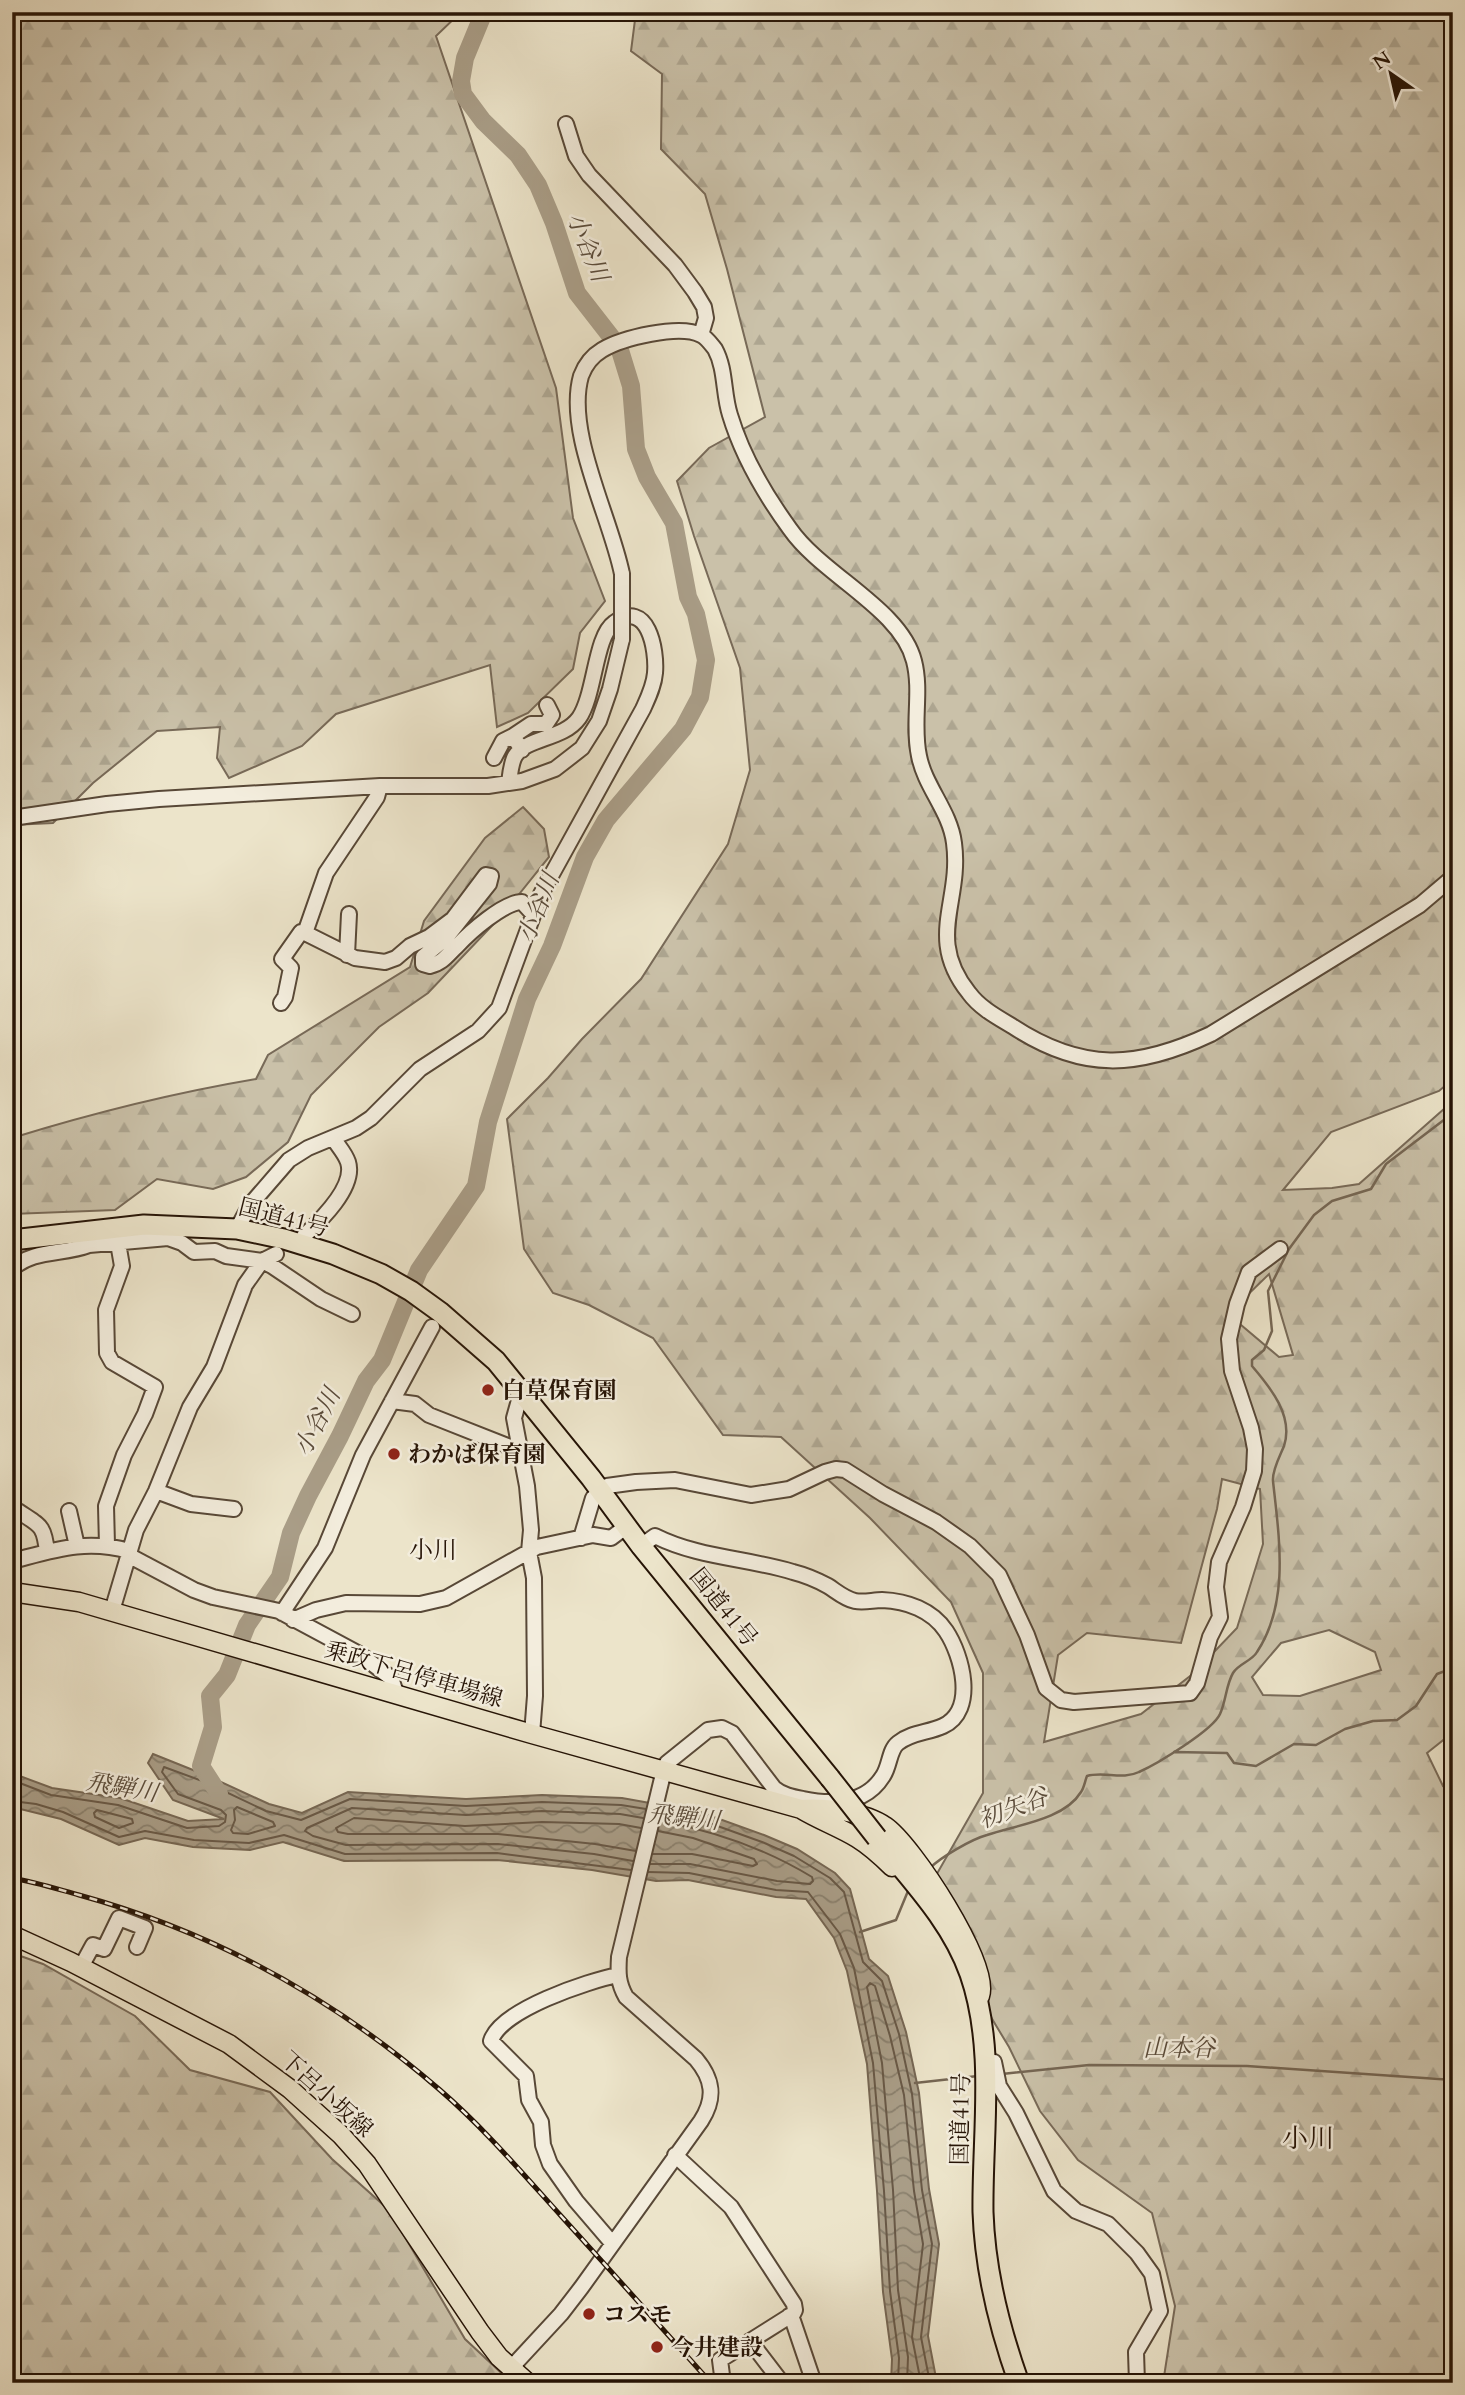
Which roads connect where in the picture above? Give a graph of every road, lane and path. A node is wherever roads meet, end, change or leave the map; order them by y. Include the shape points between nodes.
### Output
1 (566, 124) dead end
2 (701, 335) junction
3 (547, 705) dead end
4 (513, 736) junction
5 (522, 750) junction
6 (494, 758) dead end
7 (509, 783) junction
8 (380, 786) junction
9 (12, 818) edge
10 (1453, 877) edge
11 (349, 914) dead end
12 (533, 914) junction
13 (305, 933) junction
14 (347, 955) junction
15 (281, 1003) dead end
16 (333, 1138) junction
17 (228, 1228) junction
18 (304, 1236) dead end
19 (12, 1240) edge
20 (118, 1242) junction
21 (1280, 1249) dead end
22 (215, 1251) junction
23 (276, 1254) dead end
24 (262, 1261) junction
25 (12, 1269) edge
26 (352, 1314) dead end
27 (432, 1327) dead end
28 (524, 1395) junction
29 (392, 1401) junction
30 (520, 1451) junction
31 (607, 1486) dead end
32 (156, 1491) junction
33 (593, 1498) dead end
34 (234, 1509) dead end
35 (69, 1511) dead end
36 (14, 1516) edge
37 (627, 1526) junction
38 (581, 1538) junction
39 (107, 1545) junction
40 (77, 1546) junction
41 (641, 1546) junction
42 (47, 1552) junction
43 (529, 1552) junction
44 (129, 1553) junction
45 (12, 1561) edge
46 (12, 1592) edge
47 (112, 1611) junction
48 (285, 1615) junction
49 (396, 1693) junction
50 (532, 1734) junction
51 (662, 1778) junction
52 (801, 1809) junction
53 (914, 1884) junction
54 (12, 1935) edge
55 (137, 1947) dead end
56 (81, 1967) junction
57 (618, 1975) junction
58 (979, 2001) junction
59 (985, 2062) junction
60 (675, 2155) junction
61 (612, 2243) junction
62 (789, 2316) junction
63 (750, 2341) junction
64 (511, 2368) junction
65 (528, 2383) edge
66 (723, 2383) edge
67 (782, 2383) edge
68 (814, 2383) edge
69 (1019, 2383) edge
70 (1136, 2383) edge

1 - 2 street via 576,156 589,175 676,265 695,292 706,317
2 - 7 street, bridge via 683,330 621,341 604,349 582,374 578,401 588,461 621,574 622,639 599,721 582,748 555,769
2 - 10 street via 721,364 730,415 740,439 791,531 833,574 891,620 910,647 917,679 919,758 947,816 955,848 947,947 960,981 984,1008 1028,1037 1083,1058 1119,1061 1164,1054 1211,1034 1397,920
3 - 4 street via 552,715 546,724 525,726
4 - 5 street
4 - 6 street via 503,741
5 - 7 street via 515,757
5 - 12 street via 556,736 578,720 587,705 606,632 614,622 639,618 646,625 654,655 651,690
7 - 8 street
8 - 9 street via 115,803
8 - 13 street via 326,873
11 - 14 street
12 - 14 street via 522,902 507,905 445,959 435,965 423,964 423,957 446,938 489,884 492,878 486,875 453,919 396,958 376,961
12 - 16 street via 499,1008 488,1021 420,1069 371,1118
13 - 14 street
13 - 15 street via 300,932 282,959 291,968
16 - 17 street via 289,1160
16 - 18 street via 347,1159 346,1180 324,1217
17 - 19 highway, 国道41号 via 144,1225
17 - 22 street via 213,1241
17 - 28 highway, 国道41号 via 321,1250 381,1274 411,1291 464,1333 496,1361
20 - 22 street via 168,1238 194,1252
20 - 25 street via 32,1256
20 - 39 street via 122,1266 106,1310 107,1353 112,1362 155,1387 106,1506
21 - 31 street via 1249,1272 1229,1339 1232,1371 1255,1449 1254,1471 1219,1562 1220,1617 1190,1693 1061,1700 1046,1688 999,1575 959,1538 845,1470 825,1472 789,1489 751,1495 676,1480
22 - 24 street
23 - 24 street
24 - 26 street
24 - 32 street via 245,1285 214,1367 190,1407
27 - 29 street
28 - 30 street via 514,1418
28 - 37 highway, 国道41号
29 - 30 street via 415,1404 429,1415
29 - 48 street via 363,1455 325,1548
30 - 43 street via 531,1520
32 - 34 street via 191,1504
32 - 44 street
33 - 38 street
35 - 40 street
36 - 42 street via 42,1527
37 - 38 street via 611,1538
37 - 41 highway, 国道41号
38 - 43 street
39 - 40 street
39 - 44 street
40 - 42 street
41 - 51 street via 655,1536 712,1556 791,1571 856,1601 883,1600 920,1608 947,1632 964,1680 953,1718 896,1744 884,1775 853,1800 831,1804 781,1794 732,1733 722,1728 708,1730 672,1757
41 - 53 highway, 国道41号, bridge
42 - 45 street
43 - 48 street via 446,1598 420,1604 346,1603
43 - 50 street via 536,1642
44 - 47 street
44 - 48 street via 194,1590
46 - 47 main road, 乗政下呂停車場線
47 - 49 main road, 乗政下呂停車場線
48 - 49 street via 369,1661 391,1678
49 - 50 main road, 乗政下呂停車場線
50 - 51 main road, 乗政下呂停車場線
51 - 52 main road, 乗政下呂停車場線
51 - 57 street
52 - 53 main road via 874,1849
52 - 58 main road via 870,1818 901,1840 970,1948 983,1989
53 - 58 highway, 国道41号 via 956,1941
54 - 56 main road, 下呂小坂線
55 - 56 street via 145,1928 120,1918 104,1949 93,1945
56 - 64 main road, 下呂小坂線 via 229,2044 290,2089 341,2135 375,2175 480,2332
57 - 60 street via 625,1997 696,2059 711,2082 708,2111
57 - 61 street via 522,2010 491,2040 526,2076 551,2164
58 - 59 highway, 国道41号
59 - 69 highway, 国道41号 via 983,2213 988,2273
59 - 70 street via 994,2062 999,2086 1054,2191 1076,2211 1108,2224 1152,2274 1160,2311 1136,2352
60 - 61 street
60 - 62 street via 731,2207 794,2304
61 - 64 street via 561,2314
62 - 63 street
62 - 68 street
63 - 66 street via 720,2360
63 - 67 street
64 - 65 main road, 下呂小坂線

